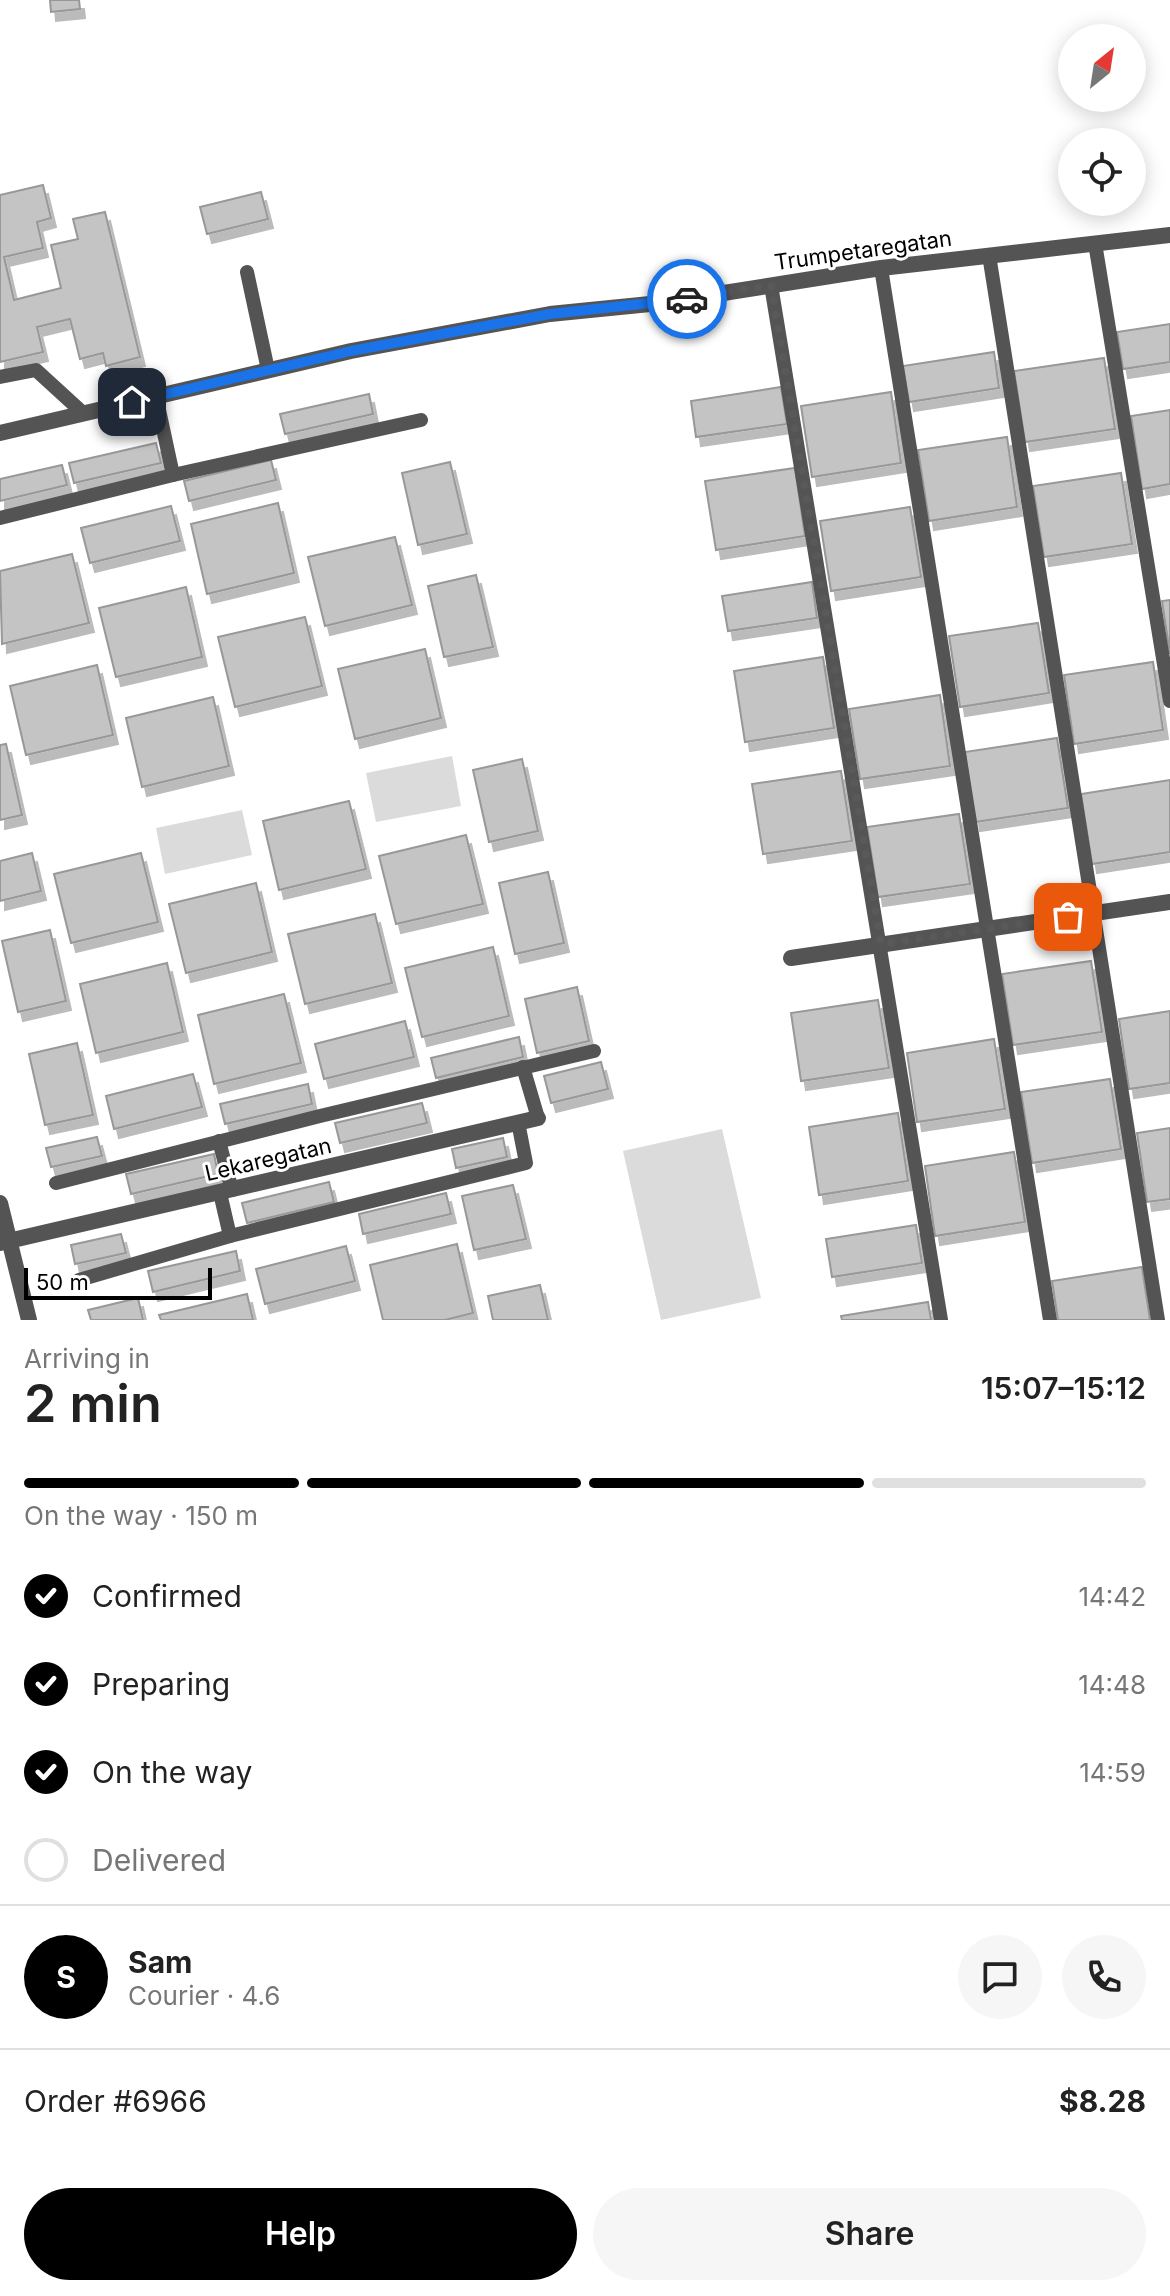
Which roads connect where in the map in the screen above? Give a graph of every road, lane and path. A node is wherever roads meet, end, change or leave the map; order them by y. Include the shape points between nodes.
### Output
1 (1170, 235) edge
2 (1095, 243) junction
3 (989, 255) junction
4 (881, 268) junction
5 (247, 272) dead end
6 (771, 285) junction
7 (268, 370) junction
8 (0, 377) edge
9 (156, 396) junction
10 (83, 413) junction
11 (421, 420) dead end
12 (0, 433) edge
13 (173, 475) junction
14 (0, 518) edge
15 (1170, 701) edge
16 (1170, 902) edge
17 (1095, 913) junction
18 (987, 928) junction
19 (881, 944) junction
20 (791, 958) dead end
21 (594, 1051) dead end
22 (523, 1067) junction
23 (538, 1118) joint
24 (518, 1122) junction
25 (219, 1141) junction
26 (56, 1183) dead end
27 (226, 1192) junction
28 (0, 1203) edge
29 (230, 1236) junction
30 (4, 1242) edge
31 (79, 1280) dead end
32 (29, 1320) edge
33 (941, 1320) edge
34 (1050, 1320) edge
35 (1158, 1320) edge

1 - 2 street, Trumpetaregatan
2 - 3 street, Trumpetaregatan
2 - 15 lane
3 - 4 street, Trumpetaregatan
3 - 17 lane
4 - 6 street, Trumpetaregatan
4 - 18 lane
5 - 7 lane
6 - 7 street, Trumpetaregatan via 550,314
6 - 19 lane
7 - 9 street, Trumpetaregatan
8 - 10 lane via 36,370
9 - 10 street, Trumpetaregatan
9 - 13 lane
10 - 12 street, Trumpetaregatan
11 - 13 lane
13 - 14 lane
16 - 17 street
17 - 18 street
17 - 35 lane
18 - 19 street
18 - 34 lane
19 - 20 street
19 - 33 lane
21 - 22 lane
22 - 23 lane
22 - 25 lane
23 - 24 street, Lekaregatan
24 - 27 street, Lekaregatan
24 - 29 lane via 526,1163
25 - 26 lane
25 - 27 lane
27 - 29 lane
27 - 30 street, Lekaregatan
28 - 30 street
29 - 31 lane
30 - 32 street

